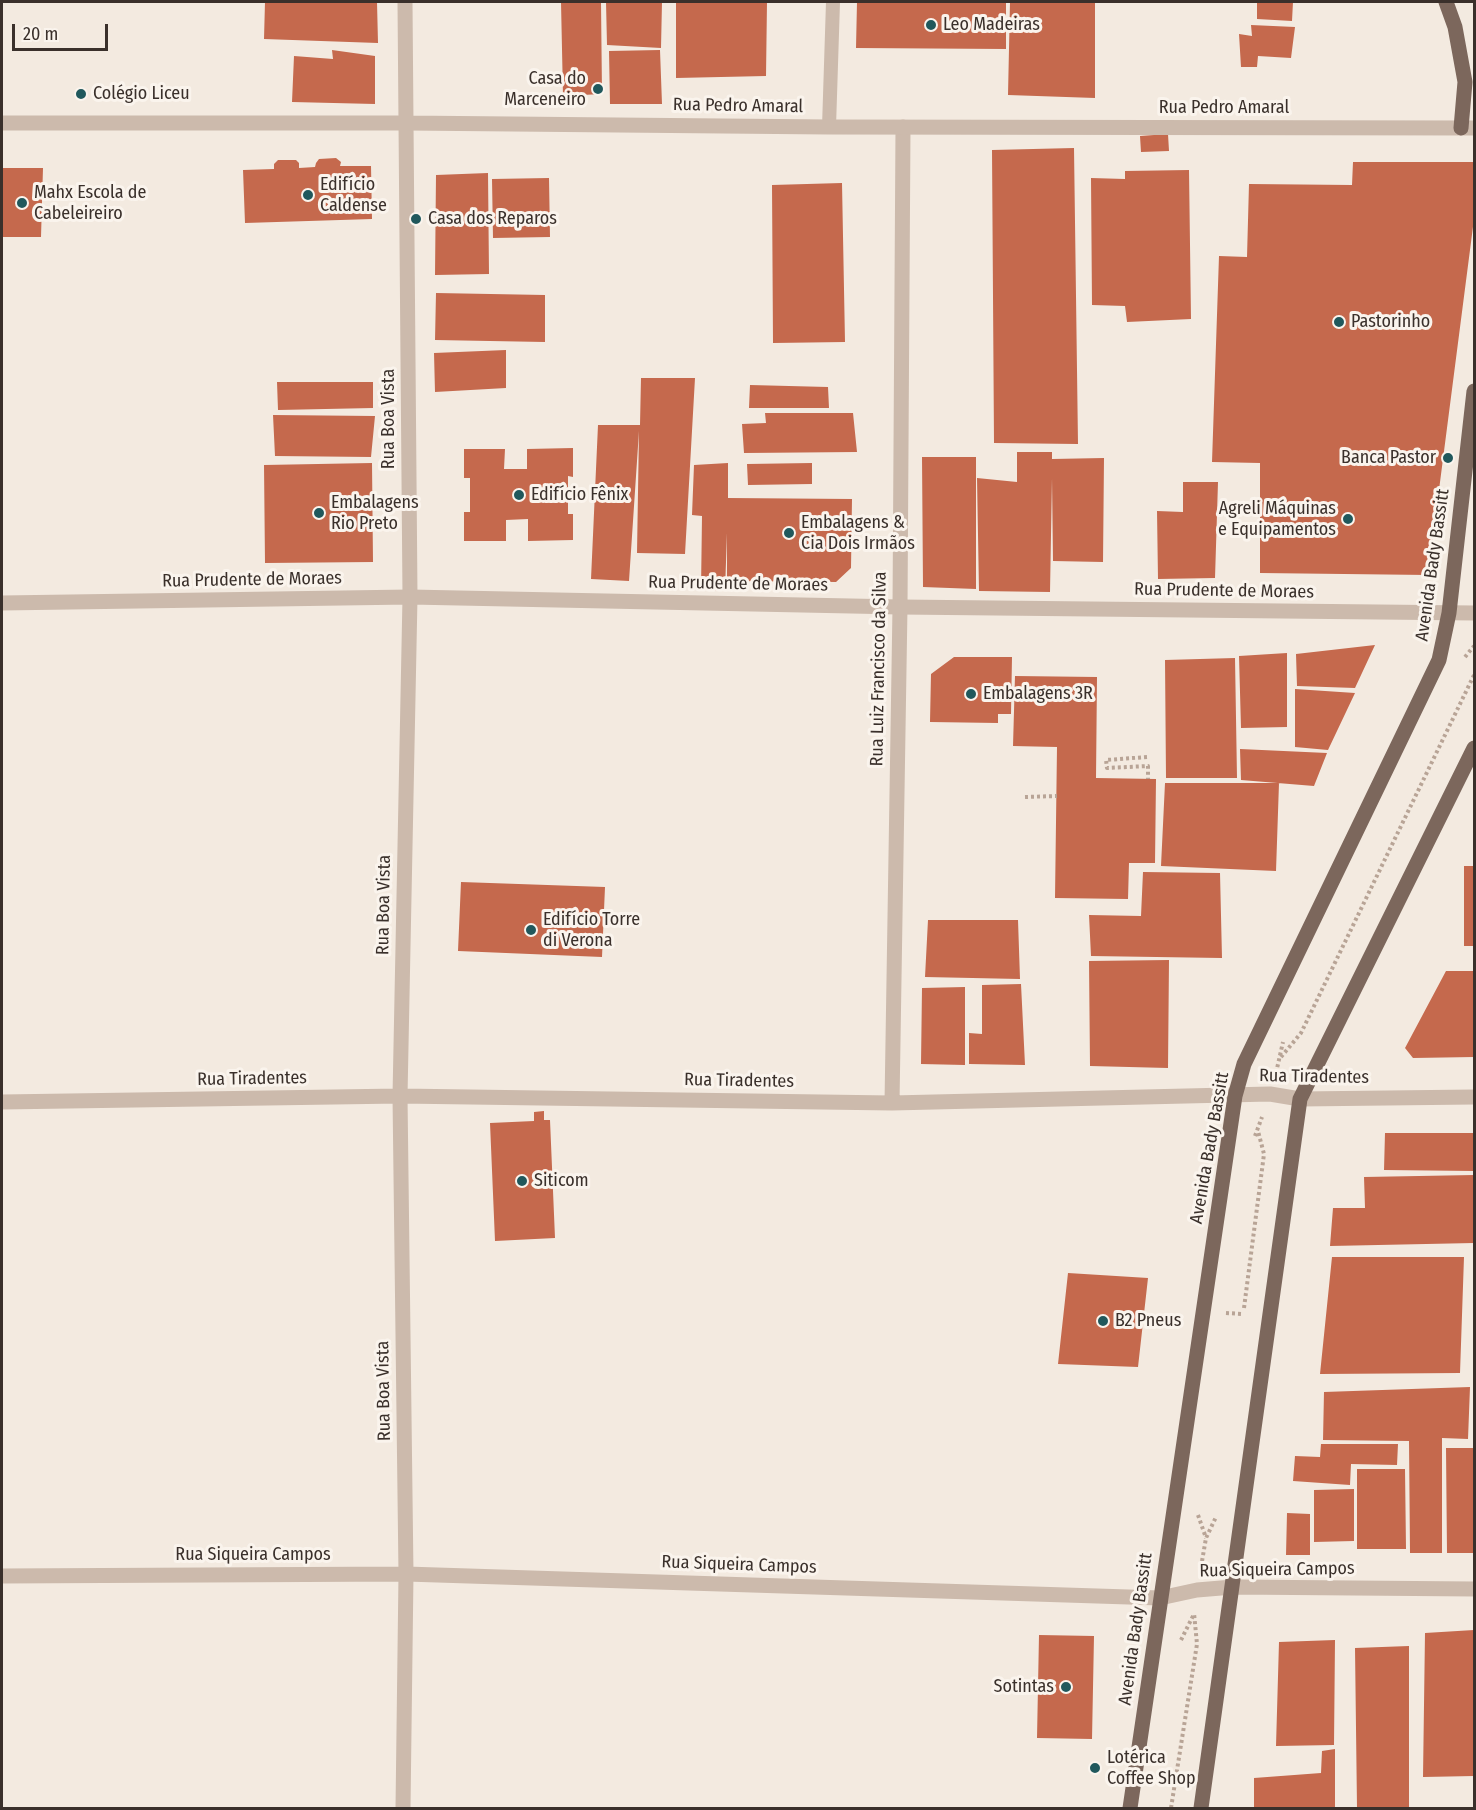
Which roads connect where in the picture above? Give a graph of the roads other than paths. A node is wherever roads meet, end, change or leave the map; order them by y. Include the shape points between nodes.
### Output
1 (405, 2) edge
2 (833, 2) edge
3 (1446, 2) edge
4 (2, 123) edge
5 (405, 123) junction
6 (829, 127) junction
7 (903, 127) junction
8 (1468, 128) edge
9 (1474, 391) edge
10 (410, 597) junction
11 (2, 603) edge
12 (900, 607) junction
13 (1449, 613) junction
14 (1474, 613) edge
15 (1474, 748) edge
16 (400, 1096) junction
17 (1235, 1096) junction
18 (1474, 1097) edge
19 (1300, 1099) junction
20 (2, 1102) edge
21 (892, 1103) junction
22 (406, 1574) junction
23 (2, 1576) edge
24 (1233, 1587) junction
25 (1474, 1589) edge
26 (1160, 1598) junction
27 (403, 1809) edge
28 (1130, 1809) edge
29 (1201, 1809) edge

1 - 5 street, Rua Boa Vista
2 - 6 lane
3 - 8 main road via 1465,82
4 - 5 street, Rua Pedro Amaral
5 - 6 street, Rua Pedro Amaral
5 - 10 street, Rua Boa Vista
6 - 7 street, Rua Pedro Amaral
7 - 8 street, Rua Pedro Amaral
7 - 12 street, Rua Luiz Francisco da Silva
9 - 13 main road, Avenida Bady Bassitt
10 - 11 street, Rua Prudente de Moraes
10 - 12 street, Rua Prudente de Moraes
10 - 16 street, Rua Boa Vista
12 - 13 street, Rua Prudente de Moraes
12 - 21 street, Rua Luiz Francisco da Silva
13 - 14 street, Rua Prudente de Moraes
13 - 17 main road, Avenida Bady Bassitt via 1439,660 1244,1064
15 - 19 main road
16 - 20 street, Rua Tiradentes
16 - 21 street, Rua Tiradentes
16 - 22 street, Rua Boa Vista
17 - 19 street, Rua Tiradentes via 1270,1094
17 - 21 street, Rua Tiradentes
17 - 26 main road, Avenida Bady Bassitt
18 - 19 street, Rua Tiradentes
19 - 24 main road
22 - 23 street, Rua Siqueira Campos
22 - 26 street, Rua Siqueira Campos
22 - 27 street, Rua Boa Vista
24 - 25 street, Rua Siqueira Campos
24 - 26 street, Rua Siqueira Campos
24 - 29 main road
26 - 28 main road, Avenida Bady Bassitt

